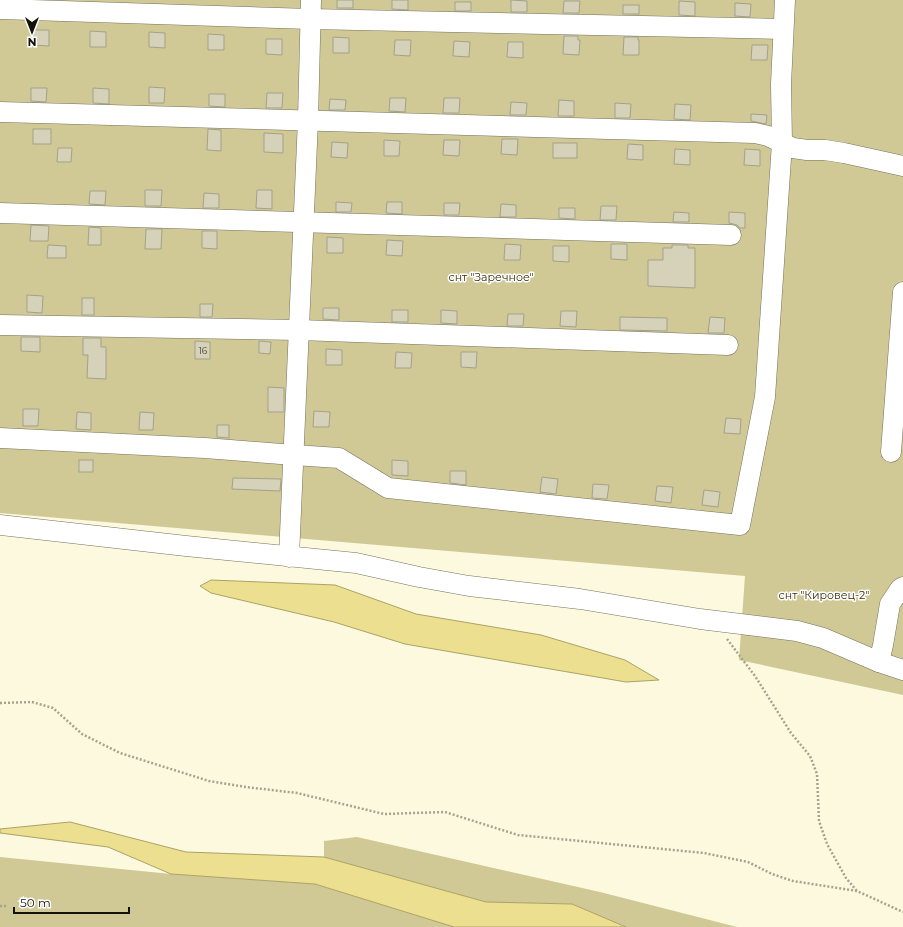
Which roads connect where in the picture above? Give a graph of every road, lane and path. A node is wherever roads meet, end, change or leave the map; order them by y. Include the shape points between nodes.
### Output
1 (785, 0) edge
2 (0, 8) edge
3 (311, 10) edge
4 (784, 29) junction
5 (0, 112) edge
6 (308, 120) junction
7 (782, 143) junction
8 (903, 166) edge
9 (0, 214) edge
10 (304, 222) junction
11 (731, 235) dead end
12 (903, 292) edge
13 (0, 324) edge
14 (902, 327) edge
15 (299, 330) junction
16 (728, 345) dead end
17 (0, 438) edge
18 (891, 452) dead end
19 (294, 455) junction
20 (0, 525) edge
21 (289, 556) junction
22 (903, 587) edge
23 (726, 637) dead end
24 (879, 662) junction
25 (903, 670) edge
26 (0, 703) edge
27 (858, 892) junction
28 (0, 906) edge
29 (6, 906) dead end
30 (903, 912) edge

1 - 4 street
2 - 3 street
3 - 4 street
3 - 6 street
4 - 7 street via 781,84
5 - 6 street
6 - 7 street via 755,133
6 - 10 street
7 - 8 street via 793,148 844,153
7 - 19 street via 765,398 740,525 388,488 338,458
9 - 10 street
10 - 11 street
10 - 15 street
12 - 14 street
13 - 15 street
14 - 18 street
15 - 16 street
15 - 19 street
17 - 19 street
19 - 21 street
20 - 21 street
21 - 24 street via 356,563 468,586 580,599 700,619 797,631 823,638
22 - 24 street via 890,604
23 - 27 path via 755,676 791,734 810,756 817,774 819,821 827,844 846,878
24 - 25 street
26 - 27 path via 32,702 53,708 82,734 120,753 209,781 297,793 384,814 445,812 518,834 704,853 748,862 793,882
27 - 30 path
28 - 29 path

